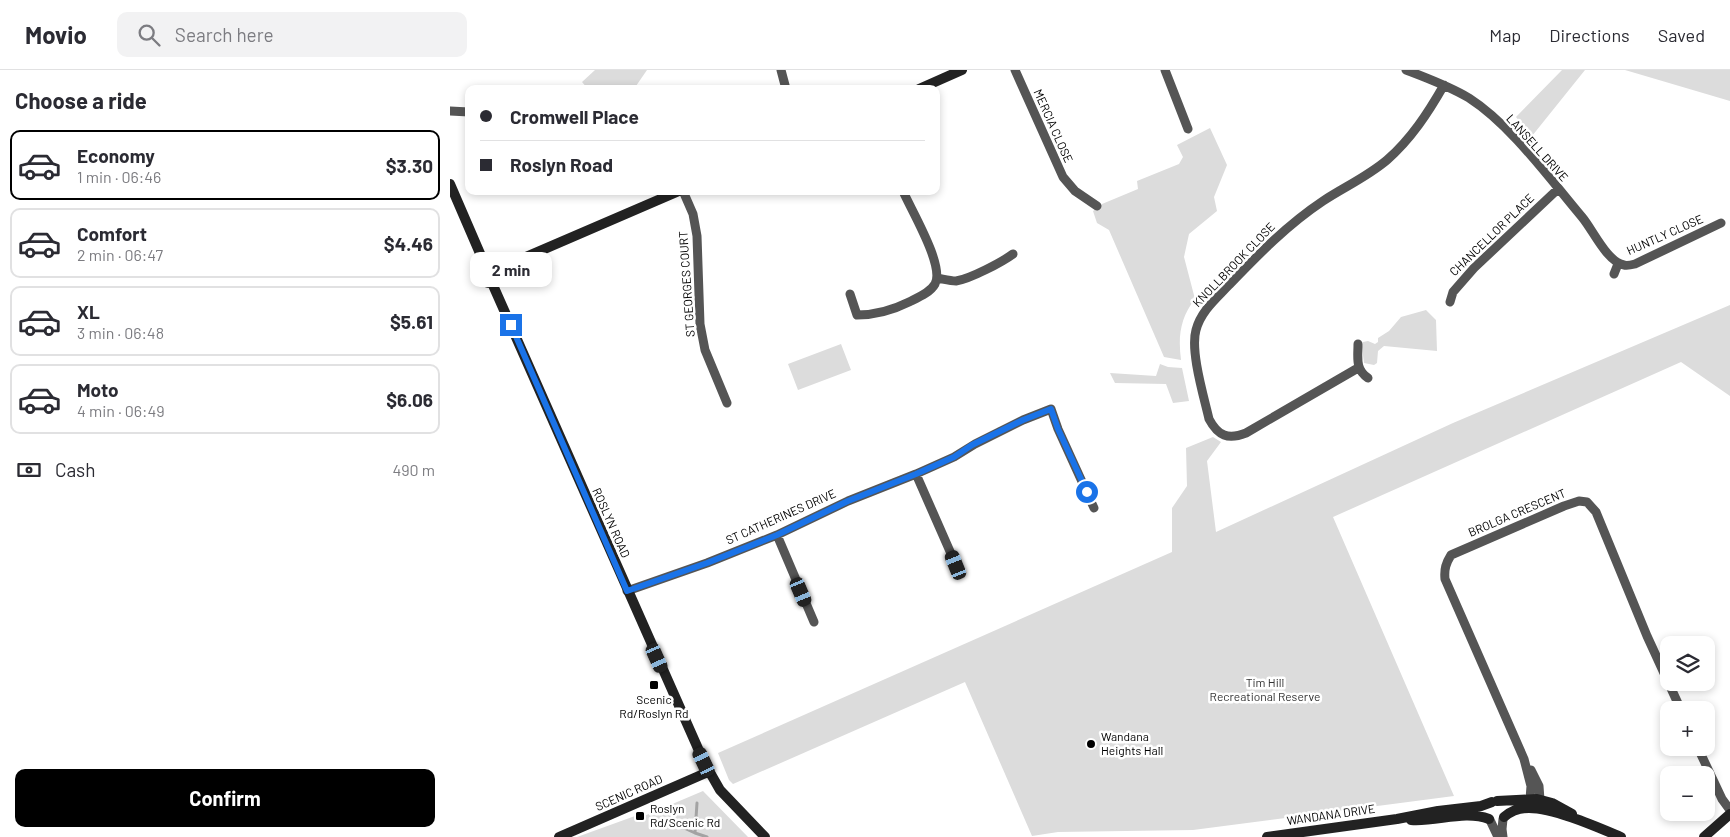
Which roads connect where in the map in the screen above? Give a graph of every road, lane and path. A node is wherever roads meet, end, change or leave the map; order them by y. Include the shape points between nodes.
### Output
1 (781, 70) edge
2 (962, 70) edge
3 (1016, 70) edge
4 (1165, 70) edge
5 (1406, 70) edge
6 (785, 85) edge
7 (928, 85) edge
8 (1444, 85) junction
9 (450, 111) edge
10 (465, 112) edge
11 (1188, 129) dead end
12 (450, 184) edge
13 (1558, 189) junction
14 (670, 195) edge
15 (685, 195) edge
16 (905, 195) edge
17 (1097, 206) dead end
18 (1721, 223) dead end
19 (1013, 254) dead end
20 (1618, 264) junction
21 (485, 265) junction
22 (498, 270) junction
23 (1614, 274) dead end
24 (937, 278) junction
25 (492, 283) junction
26 (850, 294) dead end
27 (1450, 302) dead end
28 (1358, 344) dead end
29 (1358, 368) junction
30 (1368, 378) dead end
31 (727, 403) dead end
32 (916, 474) junction
33 (1094, 508) dead end
34 (777, 535) junction
35 (956, 565) dead end
36 (627, 591) junction
37 (814, 622) dead end
38 (1677, 701) edge
39 (1702, 756) edge
40 (708, 772) junction
41 (1494, 801) junction
42 (1534, 802) junction
43 (1730, 810) edge
44 (1730, 814) edge
45 (1504, 818) junction
46 (1398, 819) junction
47 (1489, 819) junction
48 (559, 837) edge
49 (765, 837) edge
50 (1267, 837) edge
51 (1498, 837) edge
52 (1503, 837) edge
53 (1621, 837) edge
54 (1704, 837) edge

1 - 6 street
2 - 7 street
3 - 17 street, MERCIA CLOSE via 1063,177 1075,191
4 - 11 street
5 - 8 street, LANSELL DRIVE
8 - 13 street, LANSELL DRIVE via 1483,108
8 - 29 street, KNOLLBROOK CLOSE via 1425,118 1387,160 1323,201 1280,234 1204,311 1195,331 1195,354 1210,419 1214,428 1229,436 1246,433
9 - 10 street
12 - 21 street
13 - 20 street, LANSELL DRIVE
13 - 27 street, CHANCELLOR PLACE via 1474,268 1453,292
14 - 22 street
15 - 31 street, ST GEORGES COURT via 697,236 702,337
16 - 24 street via 928,244
18 - 20 street, HUNTLY CLOSE via 1635,264
19 - 24 street via 964,279
20 - 23 street
21 - 22 street via 492,264
21 - 25 street via 480,276 486,283
22 - 25 street via 499,276
24 - 26 street via 932,288 905,304 858,319
25 - 36 street, ROSLYN ROAD
28 - 29 street
29 - 30 street
32 - 33 street, ST CATHERINES DRIVE via 1051,409
32 - 34 street, ST CATHERINES DRIVE via 848,501
32 - 35 street
34 - 36 street, ST CATHERINES DRIVE
34 - 37 street
36 - 40 street, ROSLYN ROAD
38 - 42 street, BROLGA CRESCENT via 1596,512 1587,502 1579,501 1452,555 1447,563 1445,579 1524,759
39 - 43 street
40 - 48 street, SCENIC ROAD
40 - 49 street via 720,790
41 - 42 street, WANDANA DRIVE
41 - 45 street via 1506,807
41 - 46 street, WANDANA DRIVE via 1481,806
41 - 47 street via 1486,808
42 - 45 street, WANDANA DRIVE
42 - 53 street, WANDANA DRIVE via 1555,805
44 - 54 street
45 - 47 street, WANDANA DRIVE via 1497,822
45 - 52 street
46 - 47 street, WANDANA DRIVE via 1430,820 1470,815
46 - 50 street, WANDANA DRIVE
47 - 51 street

